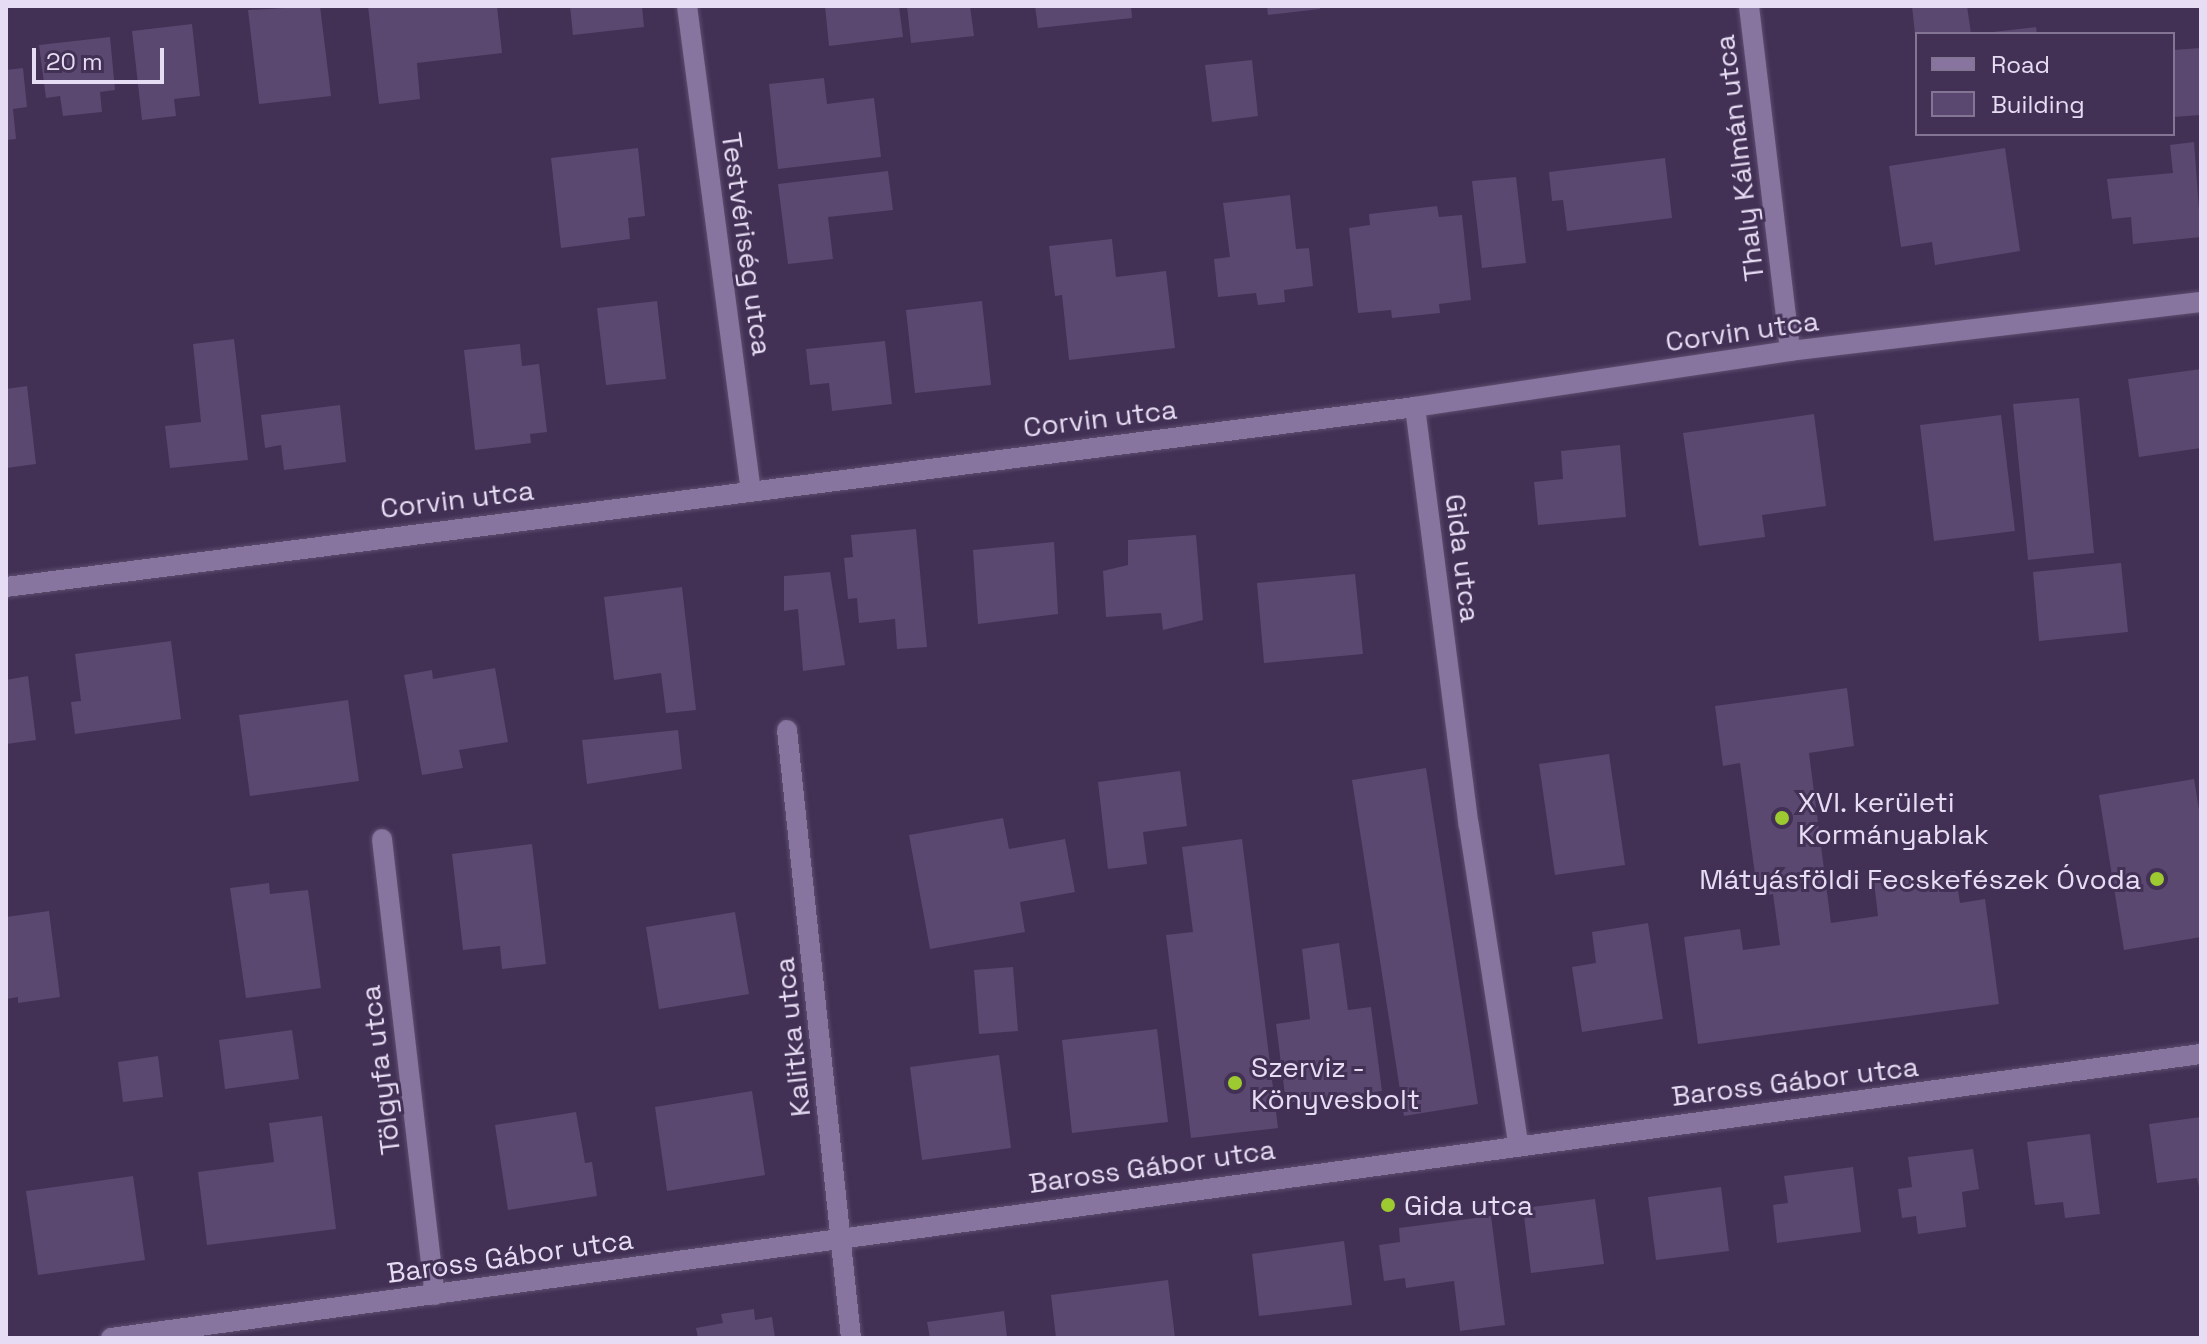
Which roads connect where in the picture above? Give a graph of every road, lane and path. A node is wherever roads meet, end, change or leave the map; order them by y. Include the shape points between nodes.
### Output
1 (687, 6) edge
2 (1749, 6) edge
3 (2201, 302) edge
4 (1790, 351) junction
5 (1415, 407) junction
6 (751, 489) junction
7 (6, 587) edge
8 (787, 730) dead end
9 (382, 839) dead end
10 (2201, 1054) edge
11 (1518, 1144) junction
12 (842, 1237) junction
13 (435, 1295) junction
14 (111, 1338) edge
15 (851, 1338) edge

1 - 6 street, Testvériség utca
2 - 4 street, Thaly Kálmán utca
3 - 4 street, Corvin utca
4 - 5 street, Corvin utca
5 - 6 street, Corvin utca
5 - 11 street, Gida utca via 1469,826
6 - 7 street, Corvin utca
8 - 12 street, Kalitka utca
9 - 13 street, Tölgyfa utca
10 - 11 street, Baross Gábor utca
11 - 12 street, Baross Gábor utca
12 - 13 street, Baross Gábor utca
12 - 15 street, Kalitka utca
13 - 14 street, Baross Gábor utca

